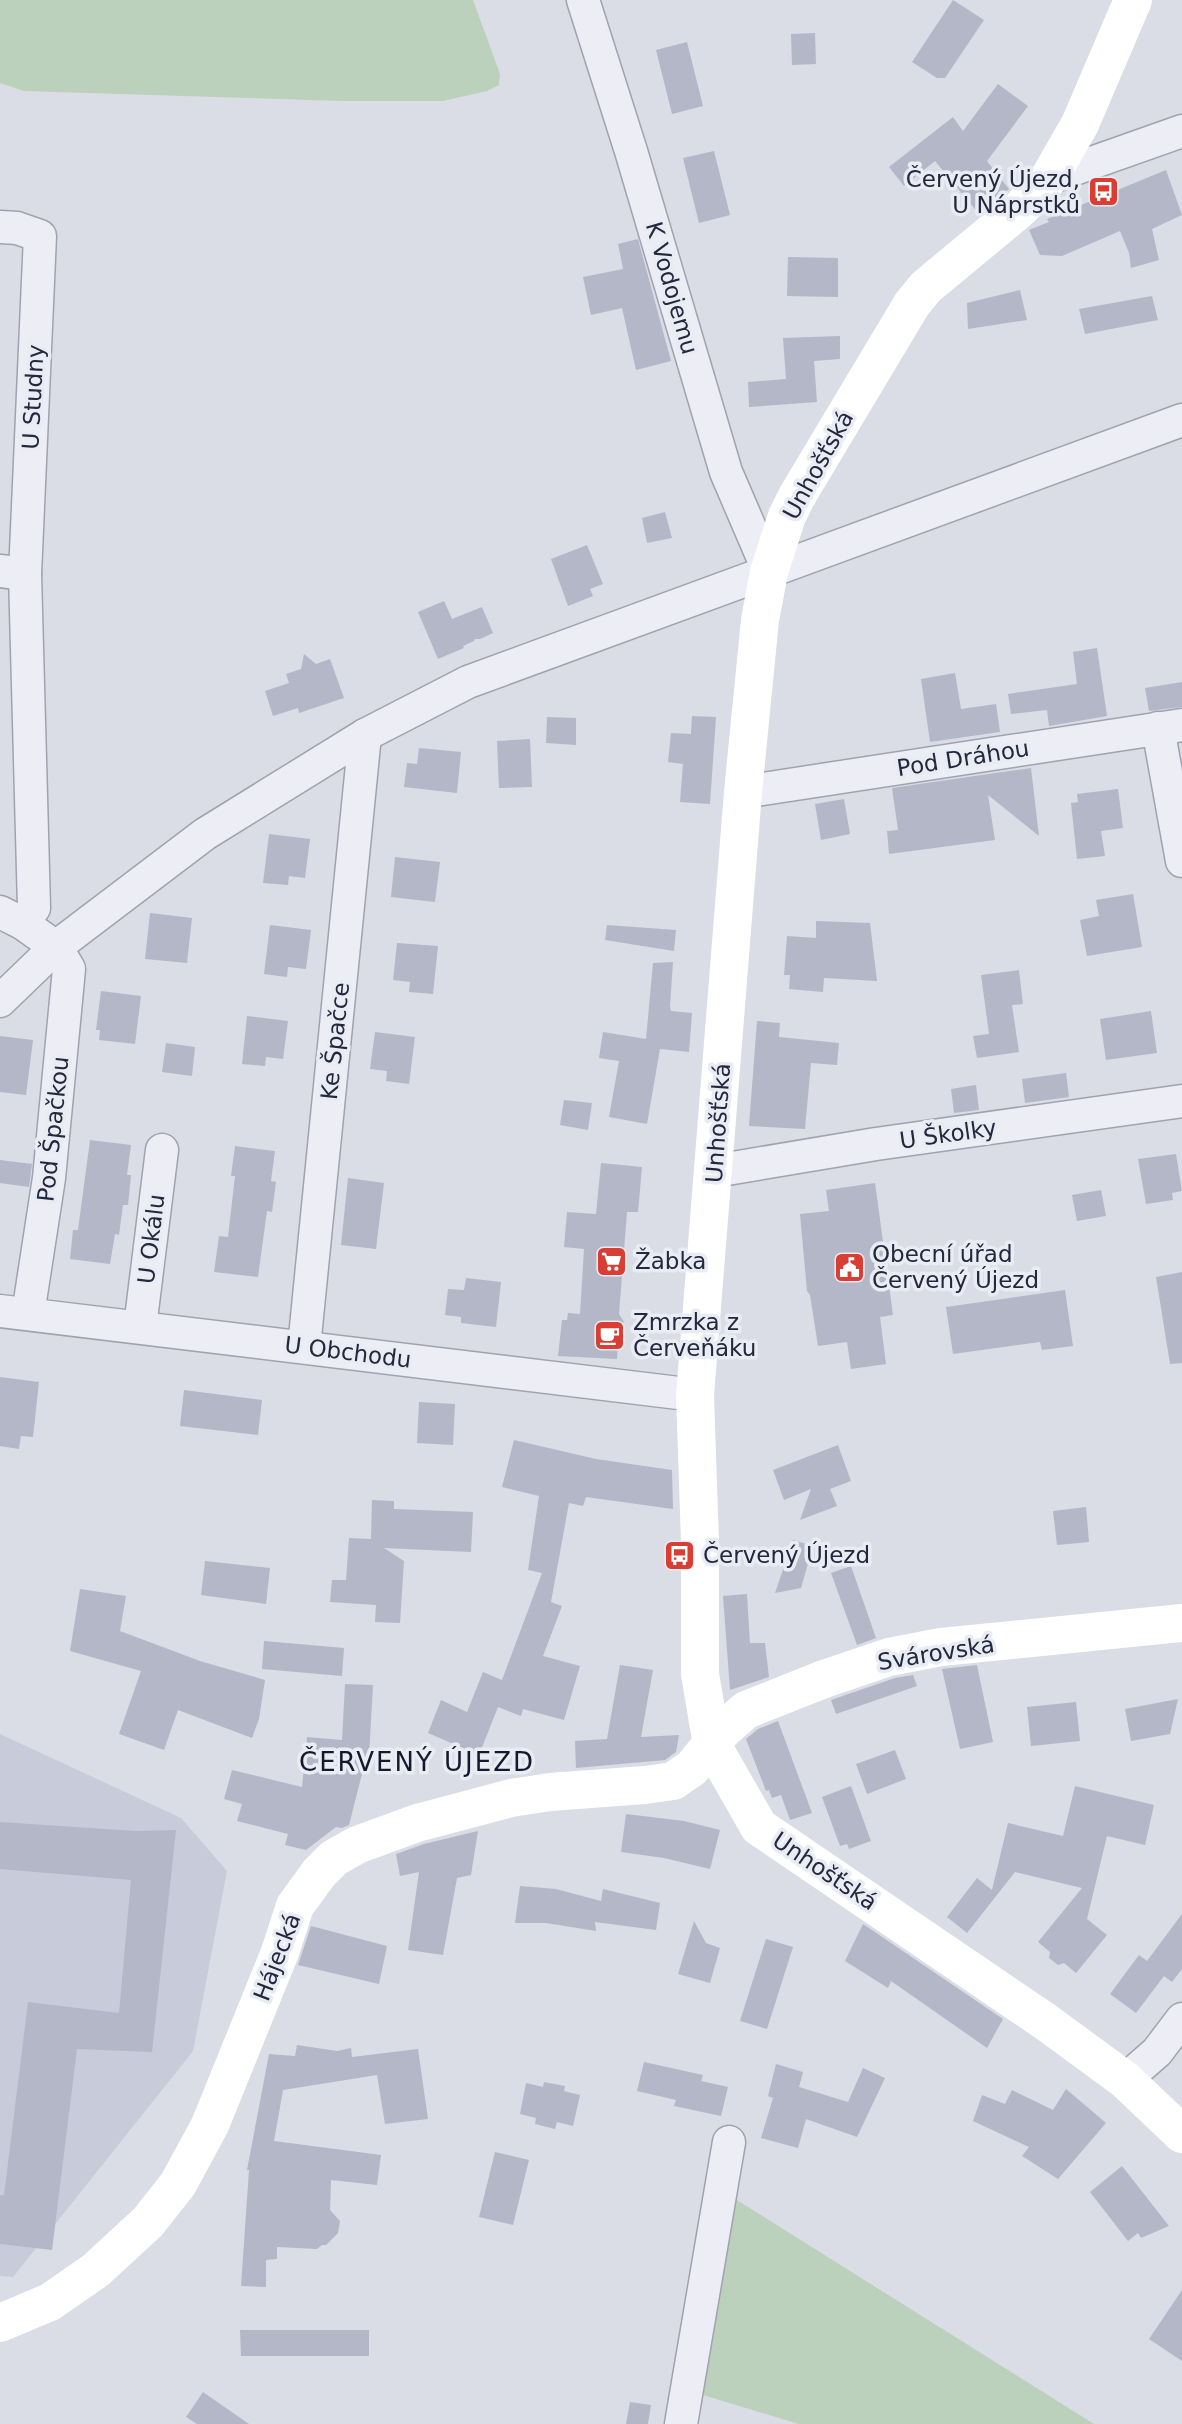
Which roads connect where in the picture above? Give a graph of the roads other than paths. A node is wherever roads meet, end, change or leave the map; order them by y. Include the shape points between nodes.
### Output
1 (583, 0) edge
2 (1133, 0) edge
3 (1182, 131) edge
4 (1049, 178) junction
5 (0, 227) edge
6 (1182, 420) edge
7 (12, 572) edge
8 (769, 572) junction
9 (1170, 727) edge
10 (365, 735) junction
11 (743, 792) junction
12 (1182, 861) edge
13 (11, 917) edge
14 (56, 947) junction
15 (0, 1001) edge
16 (1182, 1101) edge
17 (162, 1150) dead end
18 (715, 1171) junction
19 (14, 1312) edge
20 (140, 1327) junction
21 (304, 1347) junction
22 (695, 1395) junction
23 (1182, 1623) edge
24 (712, 1745) junction
25 (1182, 2018) edge
26 (1125, 2080) junction
27 (1182, 2134) edge
28 (729, 2142) dead end
29 (0, 2323) edge
30 (681, 2424) edge

1 - 8 street, K Vodojemu via 726,472
2 - 4 main road, Unhošťská via 1080,124
3 - 4 street
4 - 8 main road, Unhošťská via 912,304 797,496
5 - 7 street, U Studny via 40,236
6 - 8 street
7 - 13 street via 34,908
8 - 10 street via 468,682
8 - 11 main road, Unhošťská
9 - 11 street, Pod Dráhou
9 - 12 street
10 - 14 street via 205,834
10 - 21 street, Ke Špačce
11 - 18 main road, Unhošťská
13 - 14 street
14 - 15 street
14 - 19 street, Pod Špačkou via 69,969 49,1178
16 - 18 street, U Školky
17 - 20 street, U Okálu
18 - 22 main road, Unhošťská
19 - 20 street, U Obchodu
20 - 21 street, U Obchodu
21 - 22 street, U Obchodu
22 - 24 main road, Unhošťská via 700,1674
23 - 24 main road, Svárovská via 941,1647 889,1657 746,1710
24 - 26 main road, Unhošťská via 759,1827
24 - 29 main road, Hájecká via 673,1781 511,1798 416,1823 334,1858 295,1906 211,2125 178,2184 148,2222 96,2270 50,2302
25 - 26 street via 1157,2052
26 - 27 main road, Unhošťská
28 - 30 street

